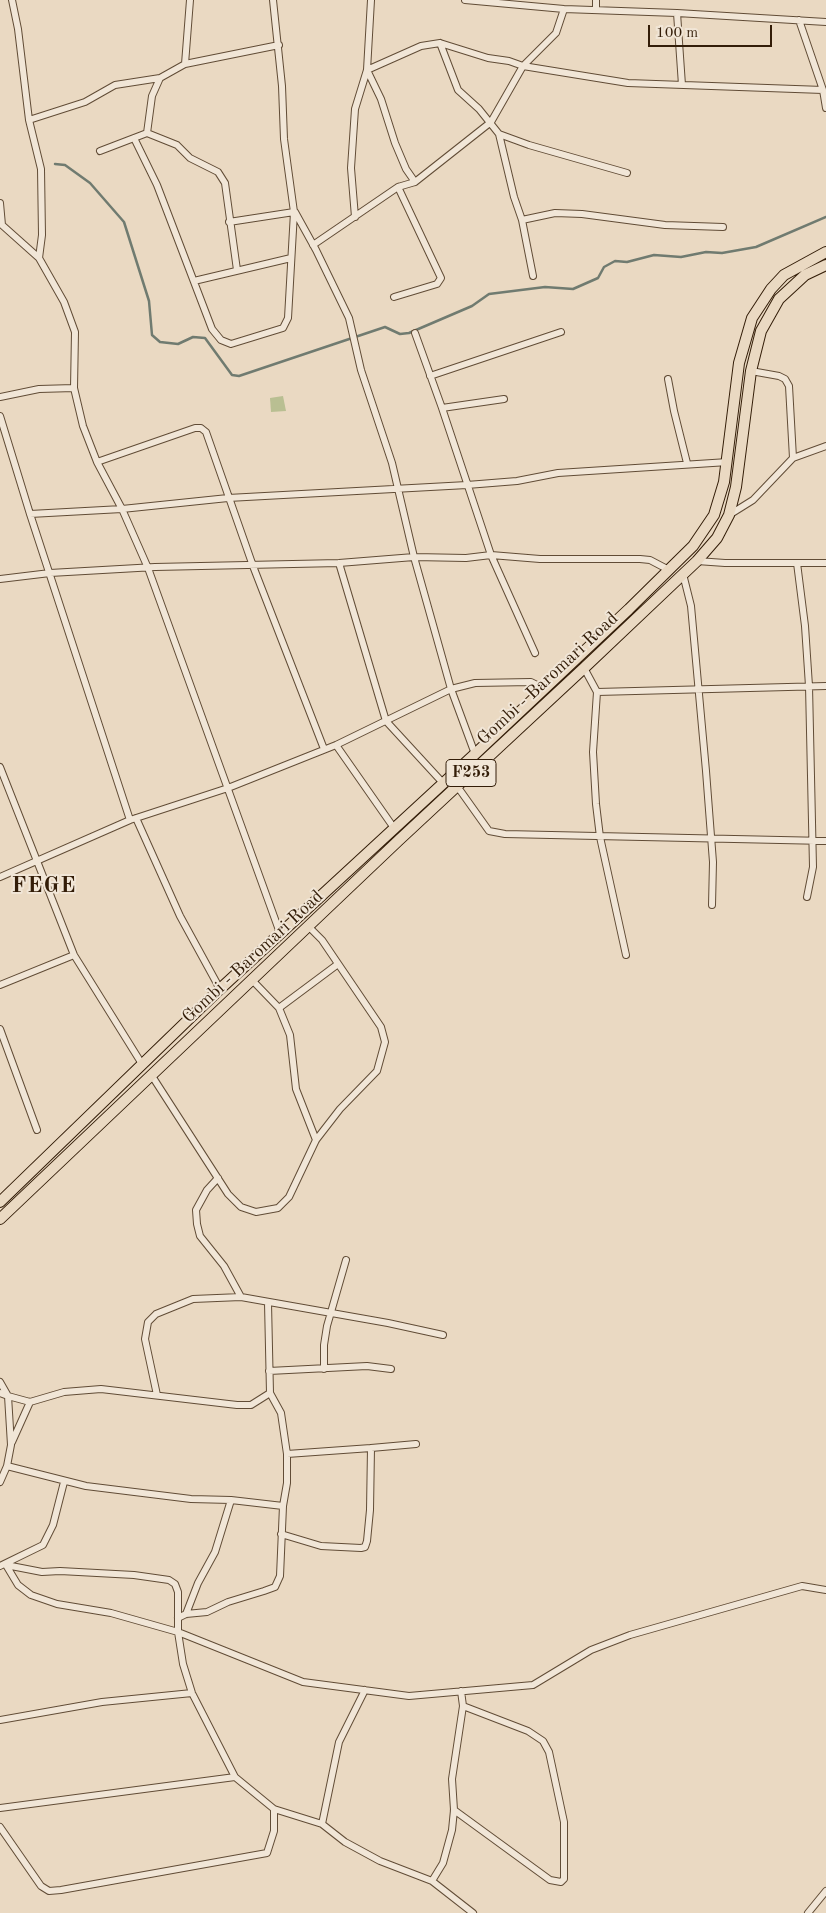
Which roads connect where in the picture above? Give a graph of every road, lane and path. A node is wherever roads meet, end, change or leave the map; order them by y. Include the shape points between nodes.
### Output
1 (12, 0) edge
2 (190, 0) edge
3 (273, 0) edge
4 (371, 0) edge
5 (465, 0) edge
6 (596, 0) edge
7 (498, 2) edge
8 (596, 8) junction
9 (564, 9) junction
10 (677, 13) junction
11 (799, 20) junction
12 (826, 22) edge
13 (440, 43) junction
14 (279, 45) junction
15 (185, 64) junction
16 (523, 66) junction
17 (367, 70) junction
18 (160, 78) junction
19 (682, 85) junction
20 (823, 90) junction
21 (826, 108) edge
22 (29, 120) junction
23 (491, 122) junction
24 (147, 133) junction
25 (499, 134) junction
26 (134, 138) junction
27 (100, 151) dead end
28 (627, 173) dead end
29 (416, 182) junction
30 (398, 187) junction
31 (0, 203) edge
32 (294, 212) junction
33 (355, 217) junction
34 (522, 220) junction
35 (229, 222) junction
36 (1, 226) edge
37 (723, 227) dead end
38 (313, 245) junction
39 (826, 252) edge
40 (39, 258) junction
41 (291, 258) junction
42 (826, 265) edge
43 (237, 270) junction
44 (533, 276) dead end
45 (194, 281) junction
46 (394, 297) dead end
47 (561, 332) dead end
48 (415, 334) dead end
49 (751, 372) junction
50 (430, 376) junction
51 (668, 379) dead end
52 (74, 388) junction
53 (0, 398) edge
54 (504, 399) dead end
55 (442, 408) junction
56 (0, 416) edge
57 (826, 446) edge
58 (793, 458) junction
59 (97, 462) junction
60 (728, 462) junction
61 (688, 463) junction
62 (467, 486) junction
63 (399, 488) junction
64 (228, 498) junction
65 (122, 509) junction
66 (30, 514) junction
67 (729, 515) junction
68 (491, 556) junction
69 (414, 557) junction
70 (697, 560) junction
71 (339, 563) junction
72 (798, 563) junction
73 (826, 563) edge
74 (253, 566) junction
75 (148, 568) junction
76 (669, 570) junction
77 (50, 573) junction
78 (683, 574) junction
79 (0, 579) edge
80 (535, 653) dead end
81 (584, 668) junction
82 (809, 686) junction
83 (826, 686) edge
84 (451, 689) junction
85 (698, 689) junction
86 (597, 692) junction
87 (540, 693) junction
88 (546, 703) junction
89 (386, 721) junction
90 (336, 745) junction
91 (324, 749) junction
92 (475, 754) junction
93 (0, 767) edge
94 (443, 783) junction
95 (457, 786) junction
96 (228, 788) junction
97 (133, 819) junction
98 (394, 828) junction
99 (600, 837) junction
100 (710, 837) junction
101 (811, 840) junction
102 (826, 841) edge
103 (36, 861) junction
104 (0, 877) edge
105 (807, 897) dead end
106 (712, 905) dead end
107 (309, 927) junction
108 (280, 933) junction
109 (74, 955) junction
110 (626, 955) dead end
111 (338, 964) junction
112 (252, 980) junction
113 (0, 985) edge
114 (220, 989) junction
115 (210, 998) junction
116 (278, 1008) junction
117 (218, 1012) junction
118 (0, 1030) edge
119 (142, 1064) junction
120 (152, 1076) junction
121 (37, 1130) dead end
122 (316, 1140) junction
123 (218, 1178) junction
124 (0, 1202) edge
125 (0, 1219) edge
126 (346, 1260) dead end
127 (241, 1296) junction
128 (268, 1303) junction
129 (331, 1312) junction
130 (444, 1335) dead end
131 (324, 1369) junction
132 (391, 1369) dead end
133 (269, 1371) junction
134 (0, 1382) edge
135 (0, 1393) edge
136 (270, 1393) junction
137 (156, 1395) junction
138 (8, 1396) junction
139 (30, 1402) junction
140 (416, 1444) dead end
141 (11, 1445) junction
142 (371, 1448) junction
143 (287, 1454) junction
144 (7, 1466) junction
145 (0, 1482) edge
146 (64, 1482) junction
147 (231, 1500) junction
148 (283, 1506) junction
149 (280, 1534) junction
150 (3, 1566) edge
151 (826, 1590) edge
152 (186, 1614) junction
153 (178, 1618) junction
154 (178, 1632) junction
155 (365, 1690) junction
156 (461, 1691) junction
157 (192, 1693) junction
158 (464, 1706) junction
159 (0, 1720) edge
160 (235, 1777) junction
161 (0, 1808) edge
162 (274, 1809) junction
163 (454, 1810) junction
164 (322, 1824) junction
165 (0, 1827) edge
166 (432, 1881) junction
167 (826, 1891) edge
168 (473, 1913) edge
169 (808, 1913) edge

1 - 22 street
2 - 15 street
3 - 14 street
4 - 17 street
5 - 7 street
6 - 8 street
7 - 9 street
8 - 9 street
8 - 10 street
9 - 16 street via 556,33
10 - 11 street
10 - 19 street
11 - 12 street
11 - 20 street
13 - 16 street
13 - 17 street via 421,46
13 - 23 street via 458,90
14 - 15 street
14 - 32 street via 284,139
15 - 18 street
16 - 19 street via 628,83
16 - 23 street
17 - 29 street via 381,99 395,144
17 - 33 street via 355,109 351,168
18 - 22 street via 115,84 85,102
18 - 24 street via 152,96
19 - 20 street
20 - 21 street
22 - 40 street via 41,169
23 - 25 street
23 - 29 street
24 - 26 street
24 - 35 street via 177,145 190,158 218,172 225,183
25 - 28 street
25 - 34 street
26 - 27 street
26 - 45 street via 157,185
29 - 30 street
30 - 33 street
30 - 46 street via 441,278 437,284
31 - 36 street
32 - 35 street
32 - 38 street
32 - 41 street
33 - 38 street
34 - 37 street via 555,213
34 - 44 street
35 - 43 street
36 - 40 street
38 - 63 street via 349,318 361,370
39 - 60 main road, Gombi - Baromari Road / F253 via 784,275 752,318 739,362
40 - 52 street via 64,302 75,332
41 - 43 street
41 - 45 street via 288,318 282,328 231,344 212,329
42 - 49 main road, Gombi - Baromari Road / F253 via 805,275 779,299 761,331
43 - 45 street
47 - 50 street
48 - 50 street
49 - 58 street via 779,376 790,386
49 - 67 main road, Gombi - Baromari Road / F253 via 740,464
50 - 55 street
51 - 61 street
52 - 53 street via 38,389
52 - 59 street via 83,426
54 - 55 street
55 - 62 street
56 - 66 street
57 - 58 street
58 - 67 street via 753,500
59 - 64 street via 156,440 201,428 206,432
59 - 65 street
60 - 61 street
60 - 76 main road, Gombi - Baromari Road / F253 via 714,515 693,546
61 - 62 street via 558,473
62 - 63 street
62 - 68 street
63 - 64 street
63 - 69 street
64 - 65 street
64 - 74 street
65 - 66 street
65 - 75 street
66 - 77 street
67 - 70 main road, Gombi - Baromari Road / F253 via 717,538
68 - 69 street
68 - 76 street via 640,559 650,560
68 - 80 street
69 - 71 street
69 - 84 street
70 - 72 street
70 - 78 main road, Gombi - Baromari Road / F253
71 - 74 street
71 - 89 street
72 - 73 street
72 - 82 street
74 - 75 street
74 - 91 street
75 - 77 street
75 - 96 street
76 - 87 main road, Gombi - Baromari Road / F253
77 - 79 street
77 - 97 street
78 - 81 main road, Gombi - Baromari Road / F253
78 - 85 street via 691,606
81 - 86 street
81 - 88 main road, Gombi - Baromari Road / F253
82 - 83 street
82 - 85 street
82 - 101 street
84 - 87 street via 475,683 530,682 537,685
84 - 89 street
84 - 92 street
85 - 86 street
85 - 100 street
86 - 99 street via 594,777
87 - 88 street
87 - 92 main road, Gombi - Baromari Road / F253
88 - 95 main road, Gombi - Baromari Road / F253
89 - 90 street
89 - 94 street
90 - 91 street
90 - 98 street
91 - 96 street
92 - 94 main road, Gombi - Baromari Road / F253
93 - 103 street
94 - 98 main road, Gombi - Baromari Road / F253
95 - 99 street via 489,831
95 - 107 main road, Gombi - Baromari Road / F253
96 - 97 street
96 - 108 street
97 - 103 street
97 - 114 street
98 - 108 main road, Gombi - Baromari Road / F253
99 - 100 street
99 - 110 street
100 - 101 street
100 - 106 street
101 - 102 street
101 - 105 street via 812,866
103 - 104 street
103 - 109 street
107 - 111 street
107 - 112 main road, Gombi - Baromari Road / F253
108 - 114 main road, Gombi - Baromari Road / F253
109 - 113 street
109 - 119 street
111 - 116 street
111 - 122 street via 381,1027 385,1042 377,1071 340,1109
112 - 116 street
112 - 117 main road, Gombi - Baromari Road / F253
114 - 115 main road, Gombi - Baromari Road / F253
115 - 117 main road
115 - 119 main road, Gombi - Baromari Road / F253
116 - 122 street via 290,1035 296,1088
117 - 120 main road, Gombi - Baromari Road / F253
118 - 121 street
119 - 124 main road, Gombi - Baromari Road / F253
120 - 123 street
120 - 125 main road, Gombi - Baromari Road / F253
122 - 123 street via 289,1197 278,1208 256,1212 241,1207
123 - 127 street via 196,1210 197,1224 200,1236 224,1266
126 - 129 street
127 - 128 street
127 - 137 street via 193,1299 156,1314 148,1322 145,1339
128 - 129 street
128 - 133 street
129 - 130 street
129 - 131 street via 324,1345
131 - 132 street via 377,1366
131 - 133 street
133 - 136 street
134 - 138 street
135 - 138 street
136 - 137 street via 251,1405
136 - 143 street via 280,1413
137 - 139 street via 80,1390
138 - 139 street
138 - 141 street
139 - 141 street
140 - 142 street
141 - 144 street
142 - 143 street
142 - 149 street via 370,1510 365,1547 321,1546
143 - 148 street
144 - 145 street
144 - 146 street
146 - 147 street via 191,1499
146 - 150 street via 53,1525 43,1545
147 - 148 street
147 - 152 street via 215,1552
148 - 149 street
149 - 152 street via 280,1576 275,1587 207,1612
150 - 153 street via 42,1572 96,1572 169,1580 178,1592
150 - 154 street via 31,1595
151 - 156 street via 802,1586 630,1635 592,1650 533,1685
152 - 153 street
153 - 154 street
154 - 155 street via 303,1682
154 - 157 street
155 - 156 street via 409,1696
155 - 164 street via 339,1742
156 - 158 street
157 - 159 street via 102,1702
157 - 160 street
158 - 163 street via 452,1779
158 - 163 street via 502,1719 543,1741 549,1752 564,1822 564,1879 561,1882 550,1880
160 - 161 street
160 - 162 street
162 - 164 street
162 - 165 street via 274,1831 267,1853 49,1891 40,1886
163 - 166 street via 443,1863
164 - 166 street via 362,1852
166 - 168 street
167 - 169 street

